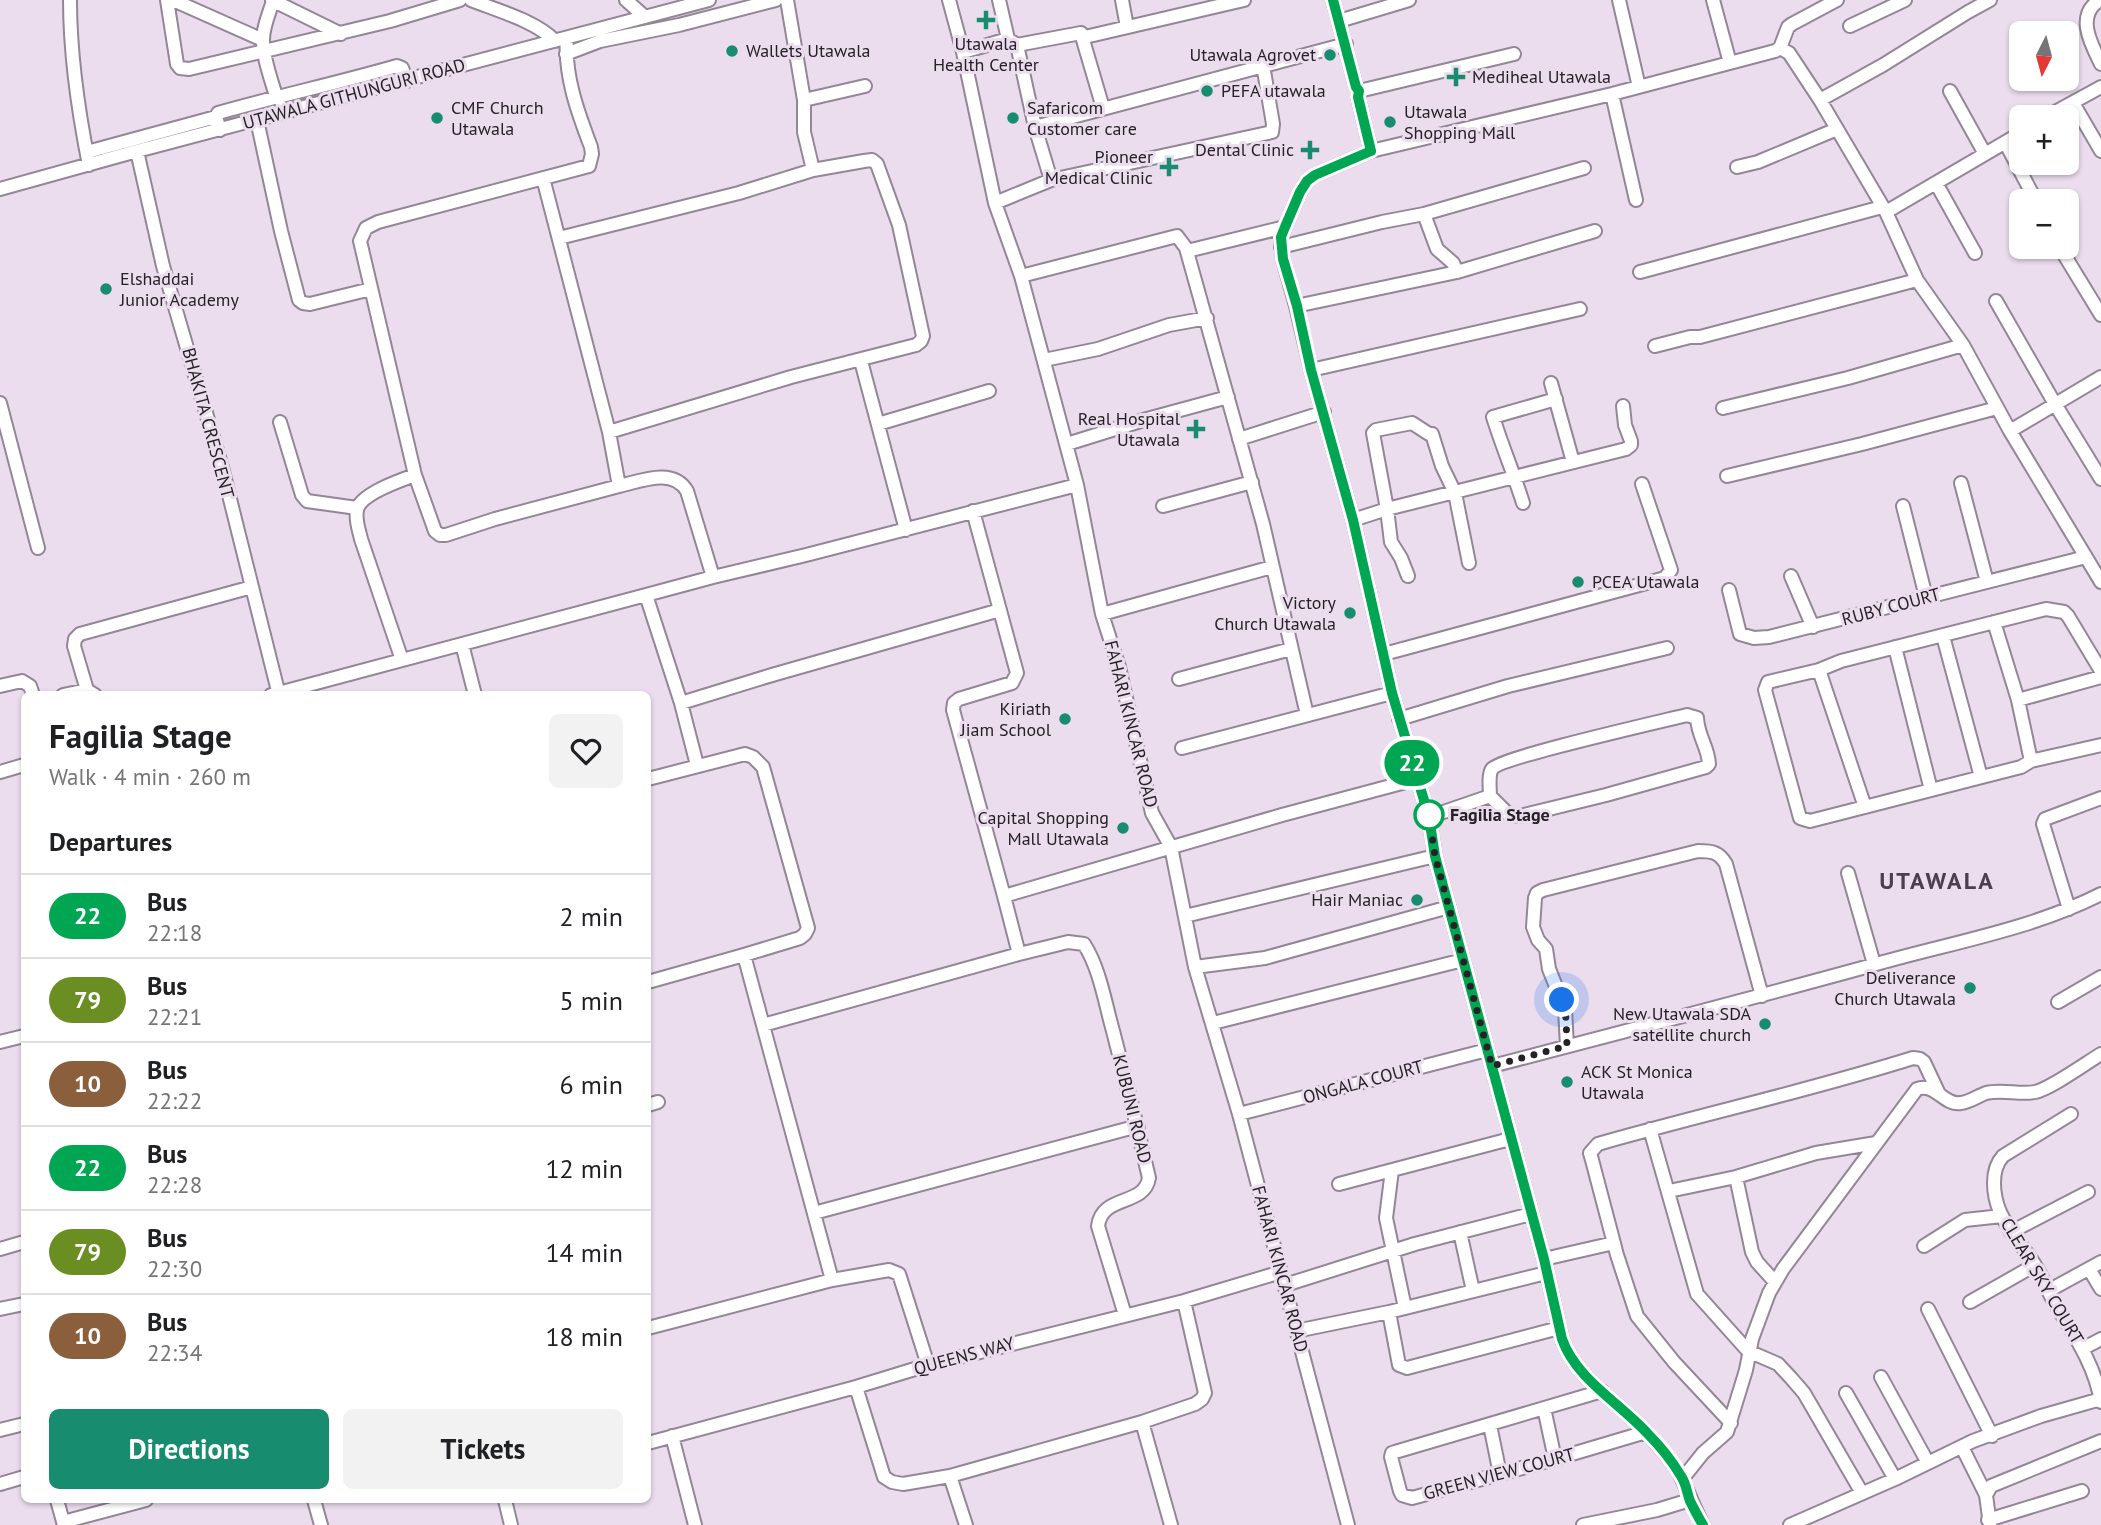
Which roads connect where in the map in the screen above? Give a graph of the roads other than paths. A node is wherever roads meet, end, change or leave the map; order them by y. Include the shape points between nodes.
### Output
1 (70, 0) edge
2 (167, 0) edge
3 (173, 0) edge
4 (460, 0) edge
5 (471, 0) edge
6 (626, 0) edge
7 (709, 0) edge
8 (776, 0) edge
9 (787, 0) edge
10 (949, 0) edge
11 (999, 0) edge
12 (1122, 0) edge
13 (1244, 0) edge
14 (1333, 0) edge
15 (1409, 0) edge
16 (1619, 0) edge
17 (1713, 0) edge
18 (1837, 0) edge
19 (1905, 0) edge
20 (1990, 0) edge
21 (2100, 0) edge
22 (272, 1) edge
23 (1377, 5) edge
24 (1965, 6) edge
25 (675, 9) junction
26 (645, 17) junction
27 (1339, 21) junction
28 (679, 25) junction
29 (1850, 26) dead end
30 (1127, 27) junction
31 (1081, 33) junction
32 (341, 34) junction
33 (599, 36) junction
34 (561, 40) junction
35 (1012, 42) junction
36 (1346, 44) junction
37 (263, 46) junction
38 (1780, 48) junction
39 (963, 51) junction
40 (566, 54) junction
41 (1514, 54) dead end
42 (1730, 63) junction
43 (2101, 64) edge
44 (1263, 65) junction
45 (407, 80) junction
46 (340, 82) junction
47 (865, 86) dead end
48 (1639, 87) junction
49 (2101, 87) edge
50 (1359, 91) junction
51 (1950, 92) dead end
52 (1612, 94) junction
53 (276, 96) junction
54 (344, 97) junction
55 (804, 100) junction
56 (1820, 100) junction
57 (2073, 103) junction
58 (2069, 105) edge
59 (1103, 108) junction
60 (289, 112) junction
61 (257, 120) junction
62 (218, 123) junction
63 (1035, 127) junction
64 (1837, 129) junction
65 (2009, 140) edge
66 (2005, 142) junction
67 (137, 151) junction
68 (1371, 151) junction
69 (2101, 151) edge
70 (87, 152) junction
71 (1985, 154) junction
72 (89, 165) junction
73 (1737, 167) dead end
74 (1584, 168) dead end
75 (813, 170) junction
76 (543, 178) junction
77 (1051, 180) junction
78 (1936, 183) junction
79 (2030, 189) edge
80 (0, 190) edge
81 (1636, 200) dead end
82 (995, 203) junction
83 (1884, 209) junction
84 (1424, 214) junction
85 (1285, 227) junction
86 (1595, 231) dead end
87 (559, 239) junction
88 (1281, 247) junction
89 (1187, 251) junction
90 (1975, 253) dead end
91 (2067, 259) edge
92 (1457, 272) junction
93 (1640, 272) dead end
94 (1021, 276) junction
95 (1917, 280) junction
96 (371, 289) junction
97 (1996, 301) dead end
98 (1297, 306) junction
99 (1580, 309) dead end
100 (2101, 315) edge
101 (1207, 318) junction
102 (1962, 345) junction
103 (1655, 346) dead end
104 (860, 360) junction
105 (1044, 360) junction
106 (1311, 370) junction
107 (2101, 377) edge
108 (1551, 383) dead end
109 (989, 391) dead end
110 (1228, 397) junction
111 (1556, 399) junction
112 (0, 403) edge
113 (2054, 404) junction
114 (1623, 406) dead end
115 (1723, 408) dead end
116 (1997, 408) junction
117 (1324, 412) junction
118 (280, 422) dead end
119 (878, 424) junction
120 (2010, 431) junction
121 (609, 432) junction
122 (1238, 439) junction
123 (1067, 444) junction
124 (1573, 462) junction
125 (415, 475) junction
126 (1727, 476) dead end
127 (1516, 477) junction
128 (2101, 480) edge
129 (1252, 482) junction
130 (1961, 483) dead end
131 (1642, 484) dead end
132 (1077, 485) junction
133 (619, 486) junction
134 (1455, 493) junction
135 (1523, 503) dead end
136 (1163, 506) dead end
137 (1903, 506) dead end
138 (357, 508) junction
139 (1387, 509) junction
140 (973, 511) junction
141 (1353, 520) junction
142 (906, 530) junction
143 (38, 548) dead end
144 (2086, 557) junction
145 (1469, 563) dead end
146 (1272, 567) junction
147 (1408, 576) dead end
148 (1791, 576) dead end
149 (713, 577) junction
150 (1987, 582) junction
151 (2101, 582) edge
152 (252, 587) junction
153 (1729, 590) dead end
154 (646, 595) junction
155 (1926, 597) junction
156 (1000, 610) junction
157 (1102, 614) junction
158 (1994, 622) junction
159 (1813, 627) junction
160 (1943, 636) junction
161 (463, 644) junction
162 (1667, 648) dead end
163 (1895, 648) junction
164 (1291, 649) junction
165 (1384, 654) junction
166 (402, 660) junction
167 (1819, 670) junction
168 (2101, 671) edge
169 (2101, 677) edge
170 (1179, 679) dead end
171 (0, 686) edge
172 (32, 691) edge
173 (90, 691) edge
174 (275, 691) edge
175 (287, 691) edge
176 (473, 691) edge
177 (1392, 693) junction
178 (2018, 700) junction
179 (681, 703) junction
180 (1307, 715) junction
181 (1399, 719) junction
182 (2101, 745) edge
183 (1182, 748) dead end
184 (2031, 761) junction
185 (697, 765) junction
186 (21, 766) edge
187 (0, 772) edge
188 (1981, 777) junction
189 (651, 778) edge
190 (1417, 779) junction
191 (1931, 790) junction
192 (1490, 796) junction
193 (2101, 798) edge
194 (1865, 807) junction
195 (1429, 817) junction
196 (1171, 847) junction
197 (1435, 856) junction
198 (1848, 873) dead end
199 (2101, 894) edge
200 (1004, 896) junction
201 (1449, 906) junction
202 (2069, 909) junction
203 (1185, 916) junction
204 (1019, 954) junction
205 (744, 955) junction
206 (1463, 960) junction
207 (1874, 964) junction
208 (1195, 967) junction
209 (2101, 977) edge
210 (651, 981) edge
211 (1762, 996) junction
212 (2058, 1002) dead end
213 (1213, 1023) junction
214 (763, 1025) junction
215 (21, 1037) edge
216 (0, 1042) edge
217 (1567, 1046) junction
218 (1487, 1050) junction
219 (2101, 1054) edge
220 (1492, 1066) junction
221 (1939, 1094) junction
222 (1239, 1114) junction
223 (2071, 1114) dead end
224 (1138, 1125) junction
225 (1650, 1129) junction
226 (1510, 1139) junction
227 (1876, 1143) junction
228 (1392, 1170) junction
229 (1736, 1177) junction
230 (1339, 1184) dead end
231 (1669, 1191) junction
232 (2088, 1192) dead end
233 (814, 1213) junction
234 (1531, 1214) junction
235 (2002, 1216) junction
236 (1460, 1232) junction
237 (2011, 1232) junction
238 (21, 1243) edge
239 (1614, 1243) junction
240 (1924, 1247) dead end
241 (0, 1249) edge
242 (1394, 1251) junction
243 (1544, 1259) junction
244 (2101, 1262) edge
245 (2035, 1265) junction
246 (2089, 1269) junction
247 (1281, 1272) junction
248 (1546, 1273) junction
249 (832, 1280) junction
250 (1775, 1282) junction
251 (1284, 1285) junction
252 (2101, 1289) edge
253 (1473, 1291) junction
254 (2048, 1291) junction
255 (1184, 1301) junction
256 (1970, 1302) dead end
257 (21, 1305) edge
258 (1405, 1308) junction
259 (0, 1309) edge
260 (1928, 1309) dead end
261 (1389, 1312) junction
262 (1125, 1315) junction
263 (651, 1327) edge
264 (1559, 1328) junction
265 (1296, 1331) junction
266 (2101, 1339) edge
267 (2082, 1349) junction
268 (1748, 1351) junction
269 (928, 1365) junction
270 (1881, 1377) dead end
271 (856, 1387) junction
272 (1602, 1391) junction
273 (1846, 1393) dead end
274 (2101, 1400) edge
275 (1544, 1408) junction
276 (1142, 1422) junction
277 (1731, 1423) junction
278 (21, 1425) edge
279 (1490, 1425) junction
280 (0, 1430) edge
281 (1646, 1432) junction
282 (672, 1436) junction
283 (1992, 1436) junction
284 (2101, 1441) edge
285 (651, 1442) edge
286 (1962, 1447) junction
287 (1555, 1459) junction
288 (1928, 1463) junction
289 (1500, 1474) junction
290 (950, 1476) junction
291 (21, 1478) edge
292 (1683, 1478) junction
293 (1895, 1479) junction
294 (0, 1484) edge
295 (2082, 1491) dead end
296 (1863, 1493) junction
297 (1986, 1495) junction
298 (1690, 1500) junction
299 (58, 1503) edge
300 (135, 1503) edge
301 (315, 1503) edge
302 (506, 1503) edge
303 (64, 1523) edge
304 (1989, 1523) edge
305 (321, 1525) edge
306 (511, 1525) edge
307 (695, 1525) edge
308 (966, 1525) edge
309 (1171, 1525) edge
310 (1348, 1525) edge
311 (1583, 1525) edge
312 (1703, 1525) edge
313 (1790, 1525) edge

1 - 70 street via 77,101
2 - 37 street via 180,68
3 - 37 street
4 - 32 street
5 - 34 street
6 - 26 street
7 - 25 street, UTAWALA GITHUNGURI ROAD
8 - 28 street
9 - 55 street
10 - 39 street, FAHARI KINCAR ROAD
11 - 35 street
12 - 30 street
13 - 30 street
14 - 27 street
15 - 23 street
16 - 48 street
17 - 42 street
18 - 38 street via 1788,27
19 - 29 street
20 - 24 street
21 - 43 street via 2085,23
22 - 32 street
22 - 37 street
23 - 27 street
24 - 56 street via 1883,65
25 - 26 street, UTAWALA GITHUNGURI ROAD
25 - 28 street
26 - 33 street, UTAWALA GITHUNGURI ROAD
27 - 36 street
28 - 33 street
30 - 31 street via 1085,37
31 - 35 street
31 - 59 street
32 - 37 street
33 - 34 street, UTAWALA GITHUNGURI ROAD
33 - 40 street
34 - 40 street
34 - 45 street, UTAWALA GITHUNGURI ROAD
35 - 39 street
35 - 63 street
36 - 44 street
36 - 50 street
37 - 53 street
38 - 42 street
38 - 56 street via 1789,53
39 - 82 street, FAHARI KINCAR ROAD
40 - 76 street via 576,107 592,154 589,166
41 - 50 street
42 - 48 street
44 - 59 street
44 - 77 street via 1272,132
45 - 46 street via 397,66
45 - 54 street, UTAWALA GITHUNGURI ROAD
46 - 53 street
46 - 54 street
47 - 55 street
48 - 52 street
49 - 57 street
50 - 68 street
51 - 71 street
52 - 68 street
52 - 81 street
53 - 60 street
53 - 62 street via 218,113
54 - 60 street, UTAWALA GITHUNGURI ROAD
55 - 75 street via 804,132
56 - 64 street
57 - 58 street
57 - 69 street
59 - 63 street
60 - 61 street, UTAWALA GITHUNGURI ROAD
61 - 62 street, UTAWALA GITHUNGURI ROAD
61 - 96 street via 299,300 310,304
62 - 67 street, UTAWALA GITHUNGURI ROAD
62 - 70 street
63 - 77 street
64 - 73 street
64 - 83 street
65 - 66 street
66 - 71 street
66 - 79 street
67 - 72 street, UTAWALA GITHUNGURI ROAD
67 - 152 street, BHAKITA CRESCENT via 163,266
68 - 85 street via 1307,181
70 - 72 street
71 - 78 street
72 - 80 street, UTAWALA GITHUNGURI ROAD
74 - 84 street
75 - 87 street via 739,194
75 - 104 street via 872,160 899,225 923,336 916,345
76 - 87 street
76 - 96 street via 366,228 360,241
77 - 82 street
78 - 83 street
78 - 90 street
82 - 94 street, FAHARI KINCAR ROAD
83 - 93 street
83 - 95 street
84 - 88 street
84 - 92 street via 1437,249
85 - 88 street
85 - 89 street
86 - 92 street
87 - 121 street
88 - 98 street
89 - 94 street via 1177,236
89 - 101 street
91 - 100 street
92 - 98 street
94 - 105 street, FAHARI KINCAR ROAD
95 - 102 street
95 - 103 street
96 - 125 street
97 - 113 street
98 - 106 street
99 - 106 street
101 - 105 street
101 - 110 street
102 - 115 street
102 - 116 street
104 - 119 street
104 - 121 street
105 - 123 street, FAHARI KINCAR ROAD
106 - 117 street
107 - 113 street
108 - 111 street
109 - 119 street
110 - 122 street
110 - 123 street
111 - 124 street
111 - 127 street via 1493,416
112 - 143 street
113 - 120 street
113 - 128 street
114 - 124 street via 1631,445
116 - 120 street
116 - 126 street
117 - 122 street
117 - 141 street
118 - 138 street via 307,501
119 - 142 street
120 - 144 street
121 - 133 street
122 - 129 street
123 - 132 street, FAHARI KINCAR ROAD
124 - 127 street
125 - 133 street via 440,535
125 - 138 street via 364,499
127 - 134 street
127 - 135 street
129 - 136 street
129 - 146 street
130 - 150 street
131 - 165 street via 1671,570 1665,578
132 - 140 street
132 - 157 street, FAHARI KINCAR ROAD
133 - 149 street via 656,478 682,483
134 - 139 street
134 - 139 street via 1432,434 1412,423 1376,430
134 - 145 street
137 - 155 street
138 - 166 street via 361,539
139 - 141 street
139 - 147 street via 1391,542
140 - 142 street
140 - 156 street
141 - 165 street
142 - 149 street
144 - 150 street, RUBY COURT
144 - 151 street
146 - 157 street
146 - 164 street
148 - 159 street
149 - 154 street
150 - 155 street, RUBY COURT
152 - 173 street via 80,634 74,646
152 - 174 street, BHAKITA CRESCENT
153 - 159 street, RUBY COURT via 1740,634 1769,637
154 - 161 street
154 - 179 street
155 - 159 street, RUBY COURT
156 - 179 street
156 - 200 street via 1015,679 958,699 953,710
157 - 196 street, FAHARI KINCAR ROAD via 1119,667 1152,813
158 - 160 street
158 - 168 street via 2046,609 2064,612
158 - 178 street
160 - 163 street
160 - 188 street
161 - 166 street
161 - 176 street
162 - 181 street via 1508,686
163 - 167 street
163 - 191 street
164 - 170 street
164 - 180 street
165 - 177 street
166 - 175 street
167 - 194 street
167 - 194 street via 1768,682 1765,690 1798,813 1810,821
169 - 178 street
171 - 172 street via 22,681
177 - 180 street
177 - 181 street
178 - 184 street
179 - 185 street
180 - 183 street
181 - 190 street
182 - 184 street
184 - 188 street
185 - 189 street
185 - 205 street via 744,754 763,767 807,928 800,938
186 - 187 street
188 - 191 street
190 - 195 street
190 - 196 street
191 - 194 street
192 - 192 street via 1508,814 1520,816 1706,767 1708,749 1697,718 1687,715 1497,765 1491,772
192 - 195 street
193 - 202 street via 2045,819 2043,824
195 - 197 street
196 - 200 street
196 - 203 street, FAHARI KINCAR ROAD
197 - 201 street
197 - 203 street
198 - 207 street
199 - 202 street
200 - 204 street
201 - 206 street
201 - 208 street via 1265,958
202 - 207 street
203 - 208 street, FAHARI KINCAR ROAD
204 - 214 street
204 - 224 street, KUBUNI ROAD via 1068,942 1084,944
205 - 210 street
205 - 214 street
206 - 213 street
206 - 218 street
207 - 211 street
208 - 213 street, FAHARI KINCAR ROAD
209 - 212 street
211 - 217 street
211 - 217 street via 1726,864 1715,852 1698,851 1542,890 1535,898 1533,927 1546,949 1565,1009
213 - 222 street, FAHARI KINCAR ROAD
214 - 233 street
215 - 216 street
217 - 220 street
218 - 220 street
218 - 222 street, ONGALA COURT
219 - 221 street via 2037,1091 1987,1093 1961,1103
220 - 226 street
221 - 225 street via 1924,1062 1913,1058
221 - 227 street via 1929,1088 1917,1089
222 - 247 street, FAHARI KINCAR ROAD
223 - 235 street, CLEAR SKY COURT via 1998,1161 1995,1189
224 - 233 street
224 - 262 street, KUBUNI ROAD via 1147,1185 1142,1193 1106,1209 1098,1226
225 - 231 street
225 - 239 street via 1598,1144 1590,1153
226 - 228 street
226 - 234 street
227 - 229 street via 1816,1153
227 - 250 street
228 - 230 street
228 - 242 street via 1386,1218
229 - 231 street
229 - 250 street via 1752,1252
231 - 268 street via 1697,1294
232 - 237 street
233 - 249 street
234 - 236 street
234 - 243 street
235 - 237 street, CLEAR SKY COURT
235 - 240 street via 1965,1220
236 - 242 street
236 - 253 street
237 - 245 street, CLEAR SKY COURT
238 - 241 street
239 - 243 street
239 - 277 street via 1637,1316
242 - 251 street
242 - 258 street
243 - 248 street
244 - 246 street
245 - 254 street, CLEAR SKY COURT
245 - 256 street
246 - 252 street
246 - 254 street
247 - 251 street, FAHARI KINCAR ROAD
247 - 255 street, QUEENS WAY
248 - 253 street
248 - 264 street
249 - 263 street
249 - 269 street via 889,1270 899,1274
250 - 268 street
251 - 265 street, FAHARI KINCAR ROAD
253 - 258 street
254 - 267 street, CLEAR SKY COURT
255 - 262 street, QUEENS WAY
255 - 276 street via 1205,1393 1195,1404
257 - 259 street
258 - 261 street
260 - 283 street
261 - 264 street via 1399,1365 1407,1368
261 - 265 street
262 - 269 street, QUEENS WAY
264 - 272 street via 1566,1351
265 - 310 street, FAHARI KINCAR ROAD
266 - 267 street
267 - 274 street, CLEAR SKY COURT
268 - 277 street
268 - 296 street via 1778,1363 1804,1393
269 - 271 street, QUEENS WAY
270 - 288 street
271 - 282 street, QUEENS WAY
271 - 290 street via 884,1477 903,1484
272 - 275 street, GREEN VIEW COURT
272 - 281 street
273 - 293 street
274 - 283 street via 2041,1416
275 - 279 street, GREEN VIEW COURT
275 - 287 street
276 - 290 street
276 - 309 street
277 - 292 street
278 - 280 street
279 - 289 street
279 - 289 street, GREEN VIEW COURT via 1395,1452 1391,1457 1400,1491 1407,1498
281 - 287 street, GREEN VIEW COURT
281 - 292 street
282 - 285 street, QUEENS WAY
282 - 307 street
283 - 286 street
284 - 297 street via 1991,1486
286 - 288 street
286 - 297 street
287 - 289 street, GREEN VIEW COURT
288 - 293 street
290 - 308 street
291 - 294 street
292 - 298 street
293 - 296 street
295 - 304 street
296 - 313 street
297 - 304 street
298 - 311 street
298 - 312 street
299 - 303 street
300 - 303 street
301 - 305 street
302 - 306 street

